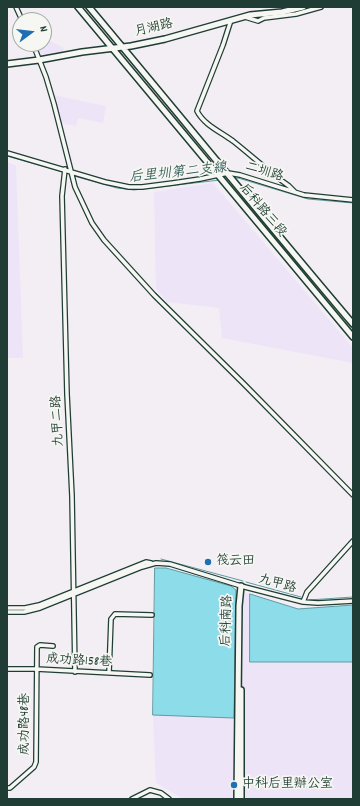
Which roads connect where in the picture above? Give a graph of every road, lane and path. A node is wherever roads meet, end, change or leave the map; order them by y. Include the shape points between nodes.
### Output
1 (78, 7) edge
2 (89, 7) edge
3 (303, 7) edge
4 (321, 7) edge
5 (244, 17) junction
6 (231, 20) junction
7 (113, 48) junction
8 (123, 48) junction
9 (36, 52) edge
10 (39, 60) junction
11 (7, 64) edge
12 (7, 153) edge
13 (65, 169) junction
14 (70, 171) junction
15 (228, 173) junction
16 (218, 176) junction
17 (295, 192) junction
18 (353, 200) edge
19 (353, 324) edge
20 (353, 336) edge
21 (353, 495) edge
22 (353, 540) edge
23 (241, 586) junction
24 (73, 593) junction
25 (353, 601) edge
26 (303, 602) junction
27 (7, 608) edge
28 (7, 612) edge
29 (152, 615) dead end
30 (53, 646) dead end
31 (7, 669) edge
32 (36, 669) junction
33 (75, 672) junction
34 (109, 673) junction
35 (150, 675) dead end
36 (239, 764) junction
37 (7, 788) edge
38 (132, 799) edge
39 (169, 799) edge
40 (237, 799) edge
41 (241, 799) edge

1 - 7 street, 后科路三段
2 - 8 street, 后科路三段
3 - 5 street, 月湖路
4 - 5 street via 258,21
5 - 6 street, 月湖路
6 - 8 street, 月湖路
6 - 17 street via 197,111 210,126
7 - 8 street, 月湖路
7 - 10 street, 月湖路
7 - 16 street, 后科路三段
8 - 15 street, 后科路三段
9 - 10 street
10 - 11 street, 月湖路
10 - 14 street via 54,104
12 - 13 street, 二圳路
13 - 14 street, 二圳路
13 - 24 street, 九甲二路 via 62,196
14 - 16 street, 二圳路 via 129,187
14 - 21 street via 74,187 92,223 104,240 154,295
15 - 16 street, 二圳路
15 - 17 street, 二圳路
15 - 19 street, 后科路三段 via 273,231
16 - 20 street, 后科路三段
17 - 18 street, 二圳路
22 - 26 street via 307,592
23 - 24 street, 九甲路 via 170,564 152,564
23 - 26 street, 九甲路
23 - 36 street, 后科南路
24 - 27 street, 九甲路 via 32,607
24 - 28 street, 九甲路 via 32,611
24 - 33 street, 九甲二路
25 - 26 street, 九甲路
29 - 34 street via 115,614 111,619
30 - 32 street, 成功路48巷 via 37,647
31 - 32 street, 成功路158巷
32 - 33 street, 成功路158巷
32 - 37 street, 成功路48巷 via 36,762 34,767
33 - 34 street, 成功路158巷
34 - 35 street, 成功路158巷
36 - 40 street, 后科南路
36 - 41 street, 后科南路
38 - 39 street via 150,790

